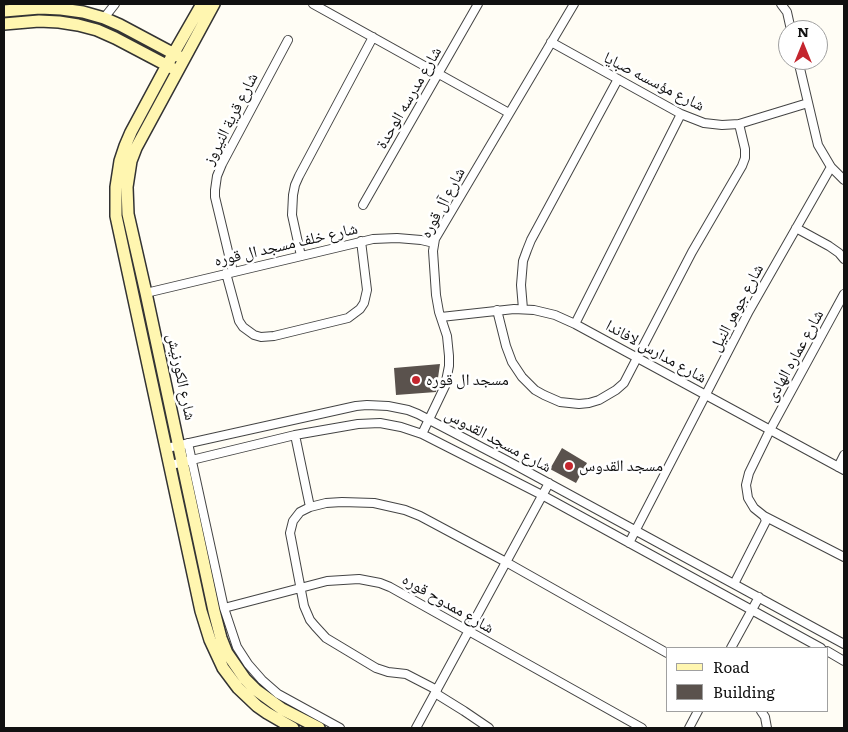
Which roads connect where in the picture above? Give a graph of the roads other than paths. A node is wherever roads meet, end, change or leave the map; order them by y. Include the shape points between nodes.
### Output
1 (115, 4) edge
2 (202, 4) edge
3 (214, 4) edge
4 (312, 4) edge
5 (478, 4) edge
6 (574, 4) edge
7 (781, 4) edge
8 (9, 8) edge
9 (104, 18) junction
10 (789, 20) edge
11 (4, 24) edge
12 (373, 37) junction
13 (288, 40) dead end
14 (551, 42) junction
15 (178, 56) junction
16 (172, 68) junction
17 (800, 70) edge
18 (438, 74) junction
19 (618, 79) junction
20 (808, 103) junction
21 (509, 113) junction
22 (681, 114) junction
23 (739, 124) junction
24 (831, 167) junction
25 (844, 180) edge
26 (363, 205) dead end
27 (796, 228) junction
28 (361, 241) junction
29 (434, 243) junction
30 (301, 256) junction
31 (844, 260) edge
32 (230, 273) junction
33 (146, 292) junction
34 (844, 294) edge
35 (523, 309) junction
36 (497, 310) junction
37 (441, 317) junction
38 (575, 324) junction
39 (638, 358) junction
40 (706, 395) junction
41 (429, 420) junction
42 (770, 430) junction
43 (422, 434) junction
44 (294, 435) junction
45 (183, 444) junction
46 (167, 448) junction
47 (844, 455) edge
48 (187, 461) junction
49 (171, 465) junction
50 (841, 469) edge
51 (549, 483) junction
52 (542, 496) junction
53 (310, 507) junction
54 (764, 516) junction
55 (636, 530) junction
56 (629, 543) junction
57 (844, 557) edge
58 (506, 562) junction
59 (734, 584) junction
60 (300, 588) junction
61 (759, 597) junction
62 (224, 608) junction
63 (752, 610) junction
64 (468, 632) junction
65 (844, 644) edge
66 (732, 647) edge
67 (819, 647) edge
68 (666, 652) edge
69 (828, 652) edge
70 (844, 661) edge
71 (436, 692) junction
72 (697, 712) edge
73 (762, 712) edge
74 (294, 728) edge
75 (319, 728) edge
76 (340, 728) edge
77 (416, 728) edge
78 (489, 728) edge
79 (642, 728) edge
80 (689, 728) edge
81 (767, 728) edge

1 - 9 street
2 - 15 street, شارع الكورنيش
3 - 15 street, شارع الكورنيش
4 - 12 street
5 - 18 street, شارع مدرسه الوحدة
6 - 14 street, شارع آل قوره
7 - 10 street
8 - 9 street via 62,9
9 - 15 street
11 - 16 street via 39,21 78,25 115,38
12 - 18 street
12 - 30 street via 295,185 292,215
13 - 32 street, شارع قرية النيروز via 217,176 215,197
14 - 19 street, شارع مؤسسه صبايا
14 - 21 street, شارع آل قوره
15 - 16 street, شارع الكورنيش
16 - 33 street, شارع الكورنيش via 136,148 128,174 128,214
16 - 46 street, شارع الكورنيش via 125,146 118,174 116,203
17 - 20 street
18 - 21 street
18 - 26 street, شارع مدرسه الوحدة
19 - 22 street, شارع مؤسسه صبايا
19 - 35 street via 527,250 521,273
20 - 23 street, شارع مؤسسه صبايا
20 - 24 street via 818,145
21 - 29 street, شارع آل قوره
22 - 23 street, شارع مؤسسه صبايا via 704,123
22 - 38 street
23 - 39 street via 745,149 743,162
24 - 25 street
24 - 27 street, شارع جوهر النيل
27 - 31 street via 829,246
27 - 40 street, شارع جوهر النيل
28 - 29 street, شارع خلف مسجد ال قوره via 397,238
28 - 30 street, شارع خلف مسجد ال قوره
28 - 32 street, شارع قرية النيروز via 367,290 360,309 348,318 274,336 254,335 239,322
29 - 37 street, شارع آل قوره via 436,296
30 - 32 street, شارع خلف مسجد ال قوره
32 - 33 street, شارع خلف مسجد ال قوره
33 - 45 street, شارع الكورنيش
34 - 42 street, شارع عماره الهادى
35 - 36 street, شارع مدارس لافاندا
35 - 38 street, شارع مدارس لافاندا via 555,315
36 - 37 street, شارع مدارس لافاندا
36 - 39 street via 508,354 516,370 535,390 552,399 579,404 608,395 624,382
37 - 41 street, شارع آل قوره via 447,336 449,366
38 - 39 street, شارع مدارس لافاندا
39 - 40 street, شارع مدارس لافاندا
40 - 42 street, شارع مدارس لافاندا
40 - 55 street, شارع جوهر النيل
41 - 43 street, شارع آل قوره
41 - 45 street, شارع مسجد القدوس via 398,408 356,406
41 - 51 street, شارع مسجد القدوس
42 - 50 street, شارع مدارس لافاندا
42 - 54 street, شارع عماره الهادى via 746,485 748,498
43 - 44 street, شارع مسجد القدوس via 390,424 369,423
43 - 52 street, شارع مسجد القدوس
44 - 48 street, شارع مسجد القدوس
44 - 53 street
45 - 46 street, شارع مسجد القدوس
45 - 48 street, شارع الكورنيش
46 - 49 street, شارع الكورنيش
47 - 50 street
48 - 49 street, شارع مسجد القدوس
48 - 62 street
48 - 75 street, شارع الكورنيش via 215,617 227,652 256,690 282,709
49 - 74 street, شارع الكورنيش via 205,626 216,654 230,678 247,697
51 - 52 street
51 - 55 street, شارع مسجد القدوس
52 - 56 street, شارع مسجد القدوس
52 - 58 street
53 - 58 street via 342,502 390,506 420,516
53 - 60 street via 296,516 290,532
54 - 57 street
54 - 59 street via 764,526
55 - 56 street, شارع جوهر النيل
55 - 59 street, شارع مسجد القدوس
56 - 63 street, شارع مسجد القدوس
58 - 64 street
58 - 68 street
59 - 61 street, شارع مسجد القدوس
60 - 62 street, شارع ممدوح قوره
60 - 64 street, شارع ممدوح قوره via 349,578 380,583
60 - 71 street via 306,613 326,638 376,668 406,674
61 - 63 street
61 - 65 street, شارع مسجد القدوس
62 - 76 street via 236,647 262,680 278,694
63 - 66 street
63 - 67 street, شارع مسجد القدوس
64 - 71 street
64 - 79 street, شارع ممدوح قوره
69 - 70 street
71 - 77 street
71 - 78 street
72 - 80 street
73 - 81 street

